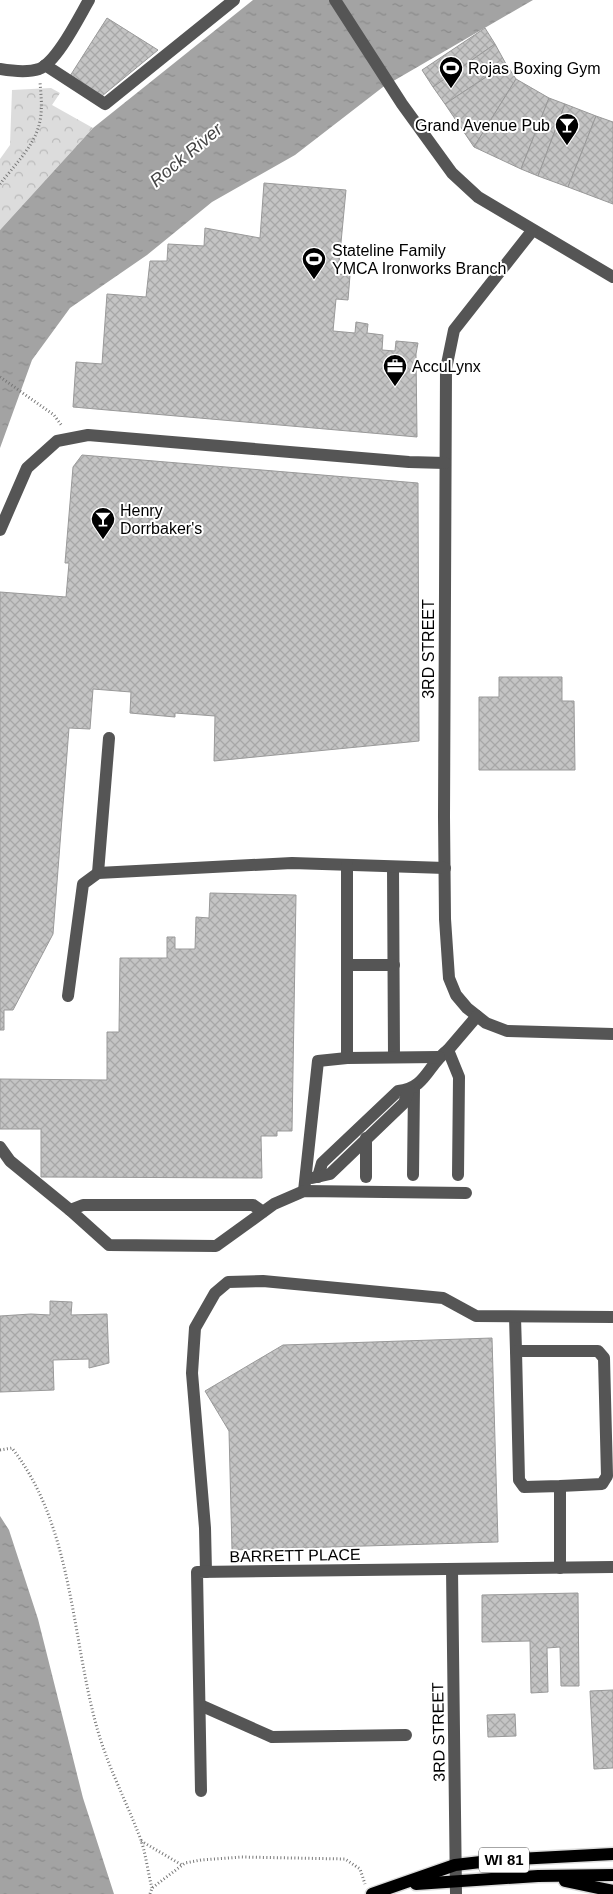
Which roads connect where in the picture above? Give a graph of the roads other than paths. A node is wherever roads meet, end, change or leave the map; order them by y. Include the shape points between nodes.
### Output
1 (89, 0) edge
2 (234, 0) edge
3 (335, 0) edge
4 (42, 67) junction
5 (0, 69) edge
6 (532, 231) junction
7 (613, 277) edge
8 (445, 463) junction
9 (0, 530) edge
10 (109, 738) dead end
11 (347, 865) junction
12 (393, 867) junction
13 (445, 868) junction
14 (98, 873) junction
15 (394, 965) junction
16 (347, 966) junction
17 (68, 996) dead end
18 (477, 1016) junction
19 (613, 1034) edge
20 (444, 1053) junction
21 (394, 1057) junction
22 (347, 1058) junction
23 (412, 1089) junction
24 (383, 1114) junction
25 (366, 1138) junction
26 (0, 1147) edge
27 (413, 1175) dead end
28 (458, 1175) dead end
29 (318, 1177) junction
30 (366, 1177) dead end
31 (304, 1185) junction
32 (466, 1193) dead end
33 (70, 1210) junction
34 (263, 1212) junction
35 (515, 1317) junction
36 (613, 1317) edge
37 (516, 1351) junction
38 (560, 1486) junction
39 (613, 1567) edge
40 (560, 1568) junction
41 (452, 1569) junction
42 (201, 1572) junction
43 (200, 1705) junction
44 (406, 1734) dead end
45 (201, 1791) dead end
46 (613, 1854) edge
47 (456, 1865) junction
48 (613, 1875) edge
49 (538, 1876) junction
50 (456, 1880) junction
51 (399, 1886) junction
52 (369, 1890) edge
53 (613, 1890) edge
54 (456, 1894) edge

1 - 4 street via 57,52
2 - 4 street via 105,104
3 - 6 street via 402,104 452,173 478,197
4 - 5 street
6 - 7 street
6 - 8 street, 3RD STREET via 454,330 446,369
8 - 9 street via 88,434 57,441 27,468
8 - 13 street, 3RD STREET
10 - 14 street
11 - 12 street
11 - 14 street via 292,863
11 - 16 street
12 - 13 street
12 - 15 street
13 - 18 street, 3RD STREET via 449,978 456,995
14 - 17 street via 83,884
15 - 16 street
15 - 21 street
16 - 22 street
18 - 19 street via 507,1032
18 - 20 street
20 - 21 street
20 - 23 street
20 - 28 street via 458,1077
21 - 22 street
22 - 31 street via 318,1061
23 - 24 street via 404,1103
23 - 27 street
24 - 25 street
24 - 29 street via 322,1163
25 - 29 street via 330,1174
25 - 30 street
26 - 33 street via 10,1161
29 - 31 street
31 - 32 street
31 - 34 street
33 - 34 street via 83,1205 253,1205
33 - 34 street via 109,1245 216,1246
35 - 36 street
35 - 37 street
35 - 42 street via 476,1316 443,1298 263,1281 228,1282 215,1293 196,1328 192,1373 205,1528
37 - 38 street via 518,1480 524,1488
37 - 38 street via 598,1351 604,1358 607,1476 602,1484
38 - 40 street
39 - 40 street, BARRETT PLACE
40 - 41 street, BARRETT PLACE
41 - 42 street, BARRETT PLACE
41 - 47 street, 3RD STREET
42 - 43 street
43 - 44 street via 272,1737
43 - 45 street
46 - 47 main road, WI 81
47 - 50 street, 3RD STREET
47 - 51 main road, WI 81
48 - 49 main road, WI 81
49 - 50 main road, WI 81
49 - 53 main road
50 - 51 main road, WI 81
50 - 54 street, 3RD STREET
51 - 52 main road, WI 81

